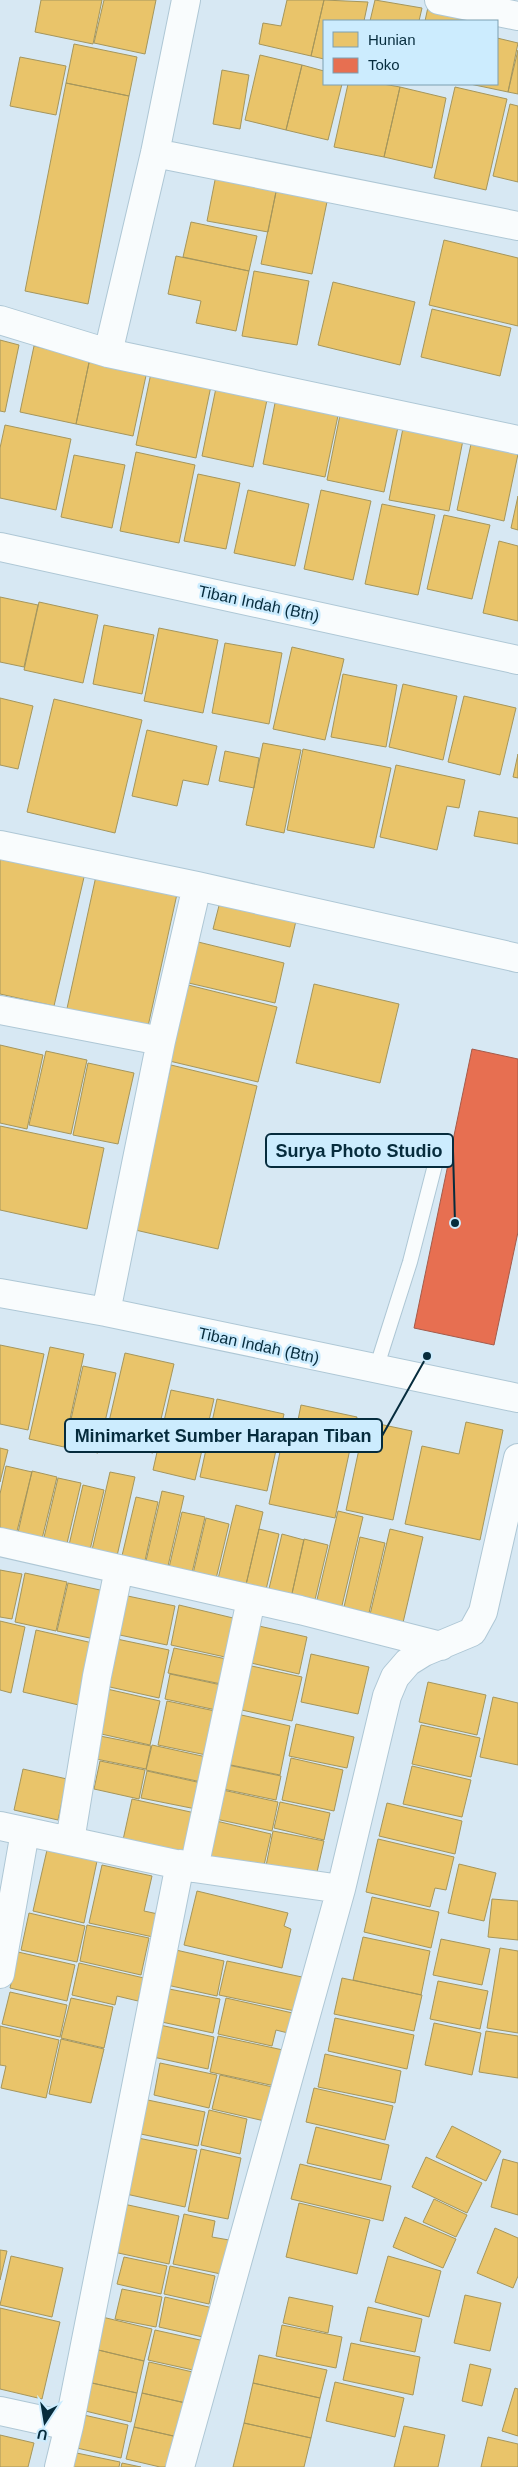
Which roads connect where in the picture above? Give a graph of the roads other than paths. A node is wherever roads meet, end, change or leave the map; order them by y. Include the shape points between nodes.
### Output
1 (186, 0) edge
2 (439, 0) edge
3 (518, 16) edge
4 (155, 152) junction
5 (518, 226) edge
6 (0, 320) edge
7 (108, 353) junction
8 (518, 440) edge
9 (0, 546) edge
10 (518, 660) edge
11 (0, 845) edge
12 (196, 886) junction
13 (518, 958) edge
14 (0, 1010) edge
15 (161, 1041) junction
16 (435, 1165) dead end
17 (0, 1292) edge
18 (106, 1312) junction
19 (376, 1370) junction
20 (518, 1398) edge
21 (518, 1458) edge
22 (0, 1542) edge
23 (119, 1569) junction
24 (251, 1600) junction
25 (441, 1646) junction
26 (13, 1829) edge
27 (70, 1841) junction
28 (187, 1866) junction
29 (341, 1889) junction
30 (0, 1974) edge
31 (0, 2411) edge
32 (69, 2426) junction
33 (59, 2467) edge
34 (180, 2467) edge

1 - 4 street
2 - 3 street
4 - 5 street
4 - 7 street
6 - 7 street
7 - 8 street
9 - 10 street, Tiban Indah (Btn)
11 - 12 street
12 - 13 street
12 - 15 street
14 - 15 street
15 - 18 street
16 - 19 lane via 410,1262
17 - 18 street, Tiban Indah (Btn)
18 - 19 street, Tiban Indah (Btn)
19 - 20 street, Tiban Indah (Btn)
21 - 25 street via 483,1612 472,1632
22 - 23 street
23 - 24 street
23 - 27 street via 97,1676
24 - 25 street
24 - 28 street
25 - 29 street via 408,1662 394,1677
26 - 27 street
26 - 30 street
27 - 28 street
28 - 29 street
28 - 32 street
29 - 34 street
31 - 32 street
32 - 33 street

